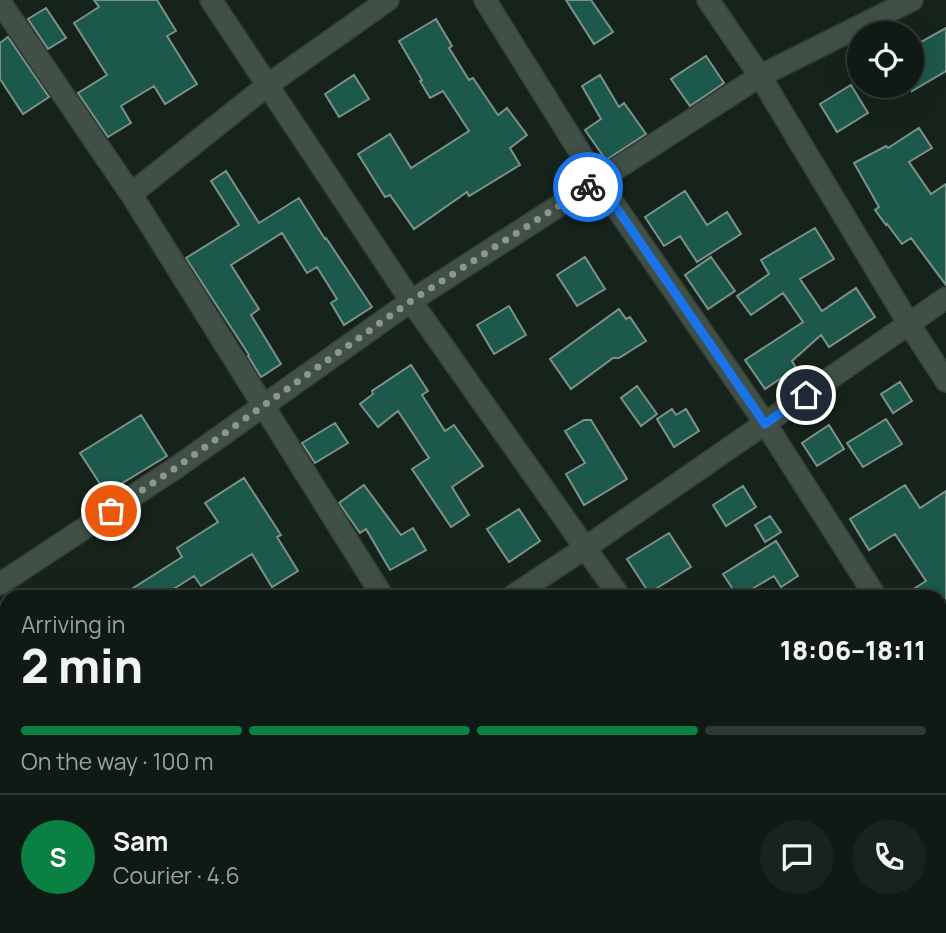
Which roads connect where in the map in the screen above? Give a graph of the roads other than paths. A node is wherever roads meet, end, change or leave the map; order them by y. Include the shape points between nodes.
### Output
1 (211, 0) edge
2 (388, 0) edge
3 (485, 0) edge
4 (912, 0) edge
5 (0, 2) edge
6 (714, 2) edge
7 (761, 76) junction
8 (269, 84) junction
9 (598, 181) junction
10 (131, 194) junction
11 (946, 298) edge
12 (411, 301) junction
13 (909, 324) junction
14 (946, 381) edge
15 (263, 406) junction
16 (765, 424) junction
17 (585, 548) junction
18 (0, 584) edge
19 (379, 590) edge
20 (522, 590) edge
21 (615, 590) edge
22 (872, 590) edge

1 - 8 street
2 - 8 street
3 - 9 street
4 - 7 street
5 - 10 street
6 - 7 street
7 - 9 street
7 - 13 street
8 - 10 street
8 - 12 street
9 - 12 street
9 - 16 street
10 - 15 street
11 - 13 street
12 - 15 street
12 - 17 street
13 - 14 street
13 - 16 street
15 - 18 street
15 - 19 street
16 - 17 street
16 - 22 street
17 - 20 street
17 - 21 street

